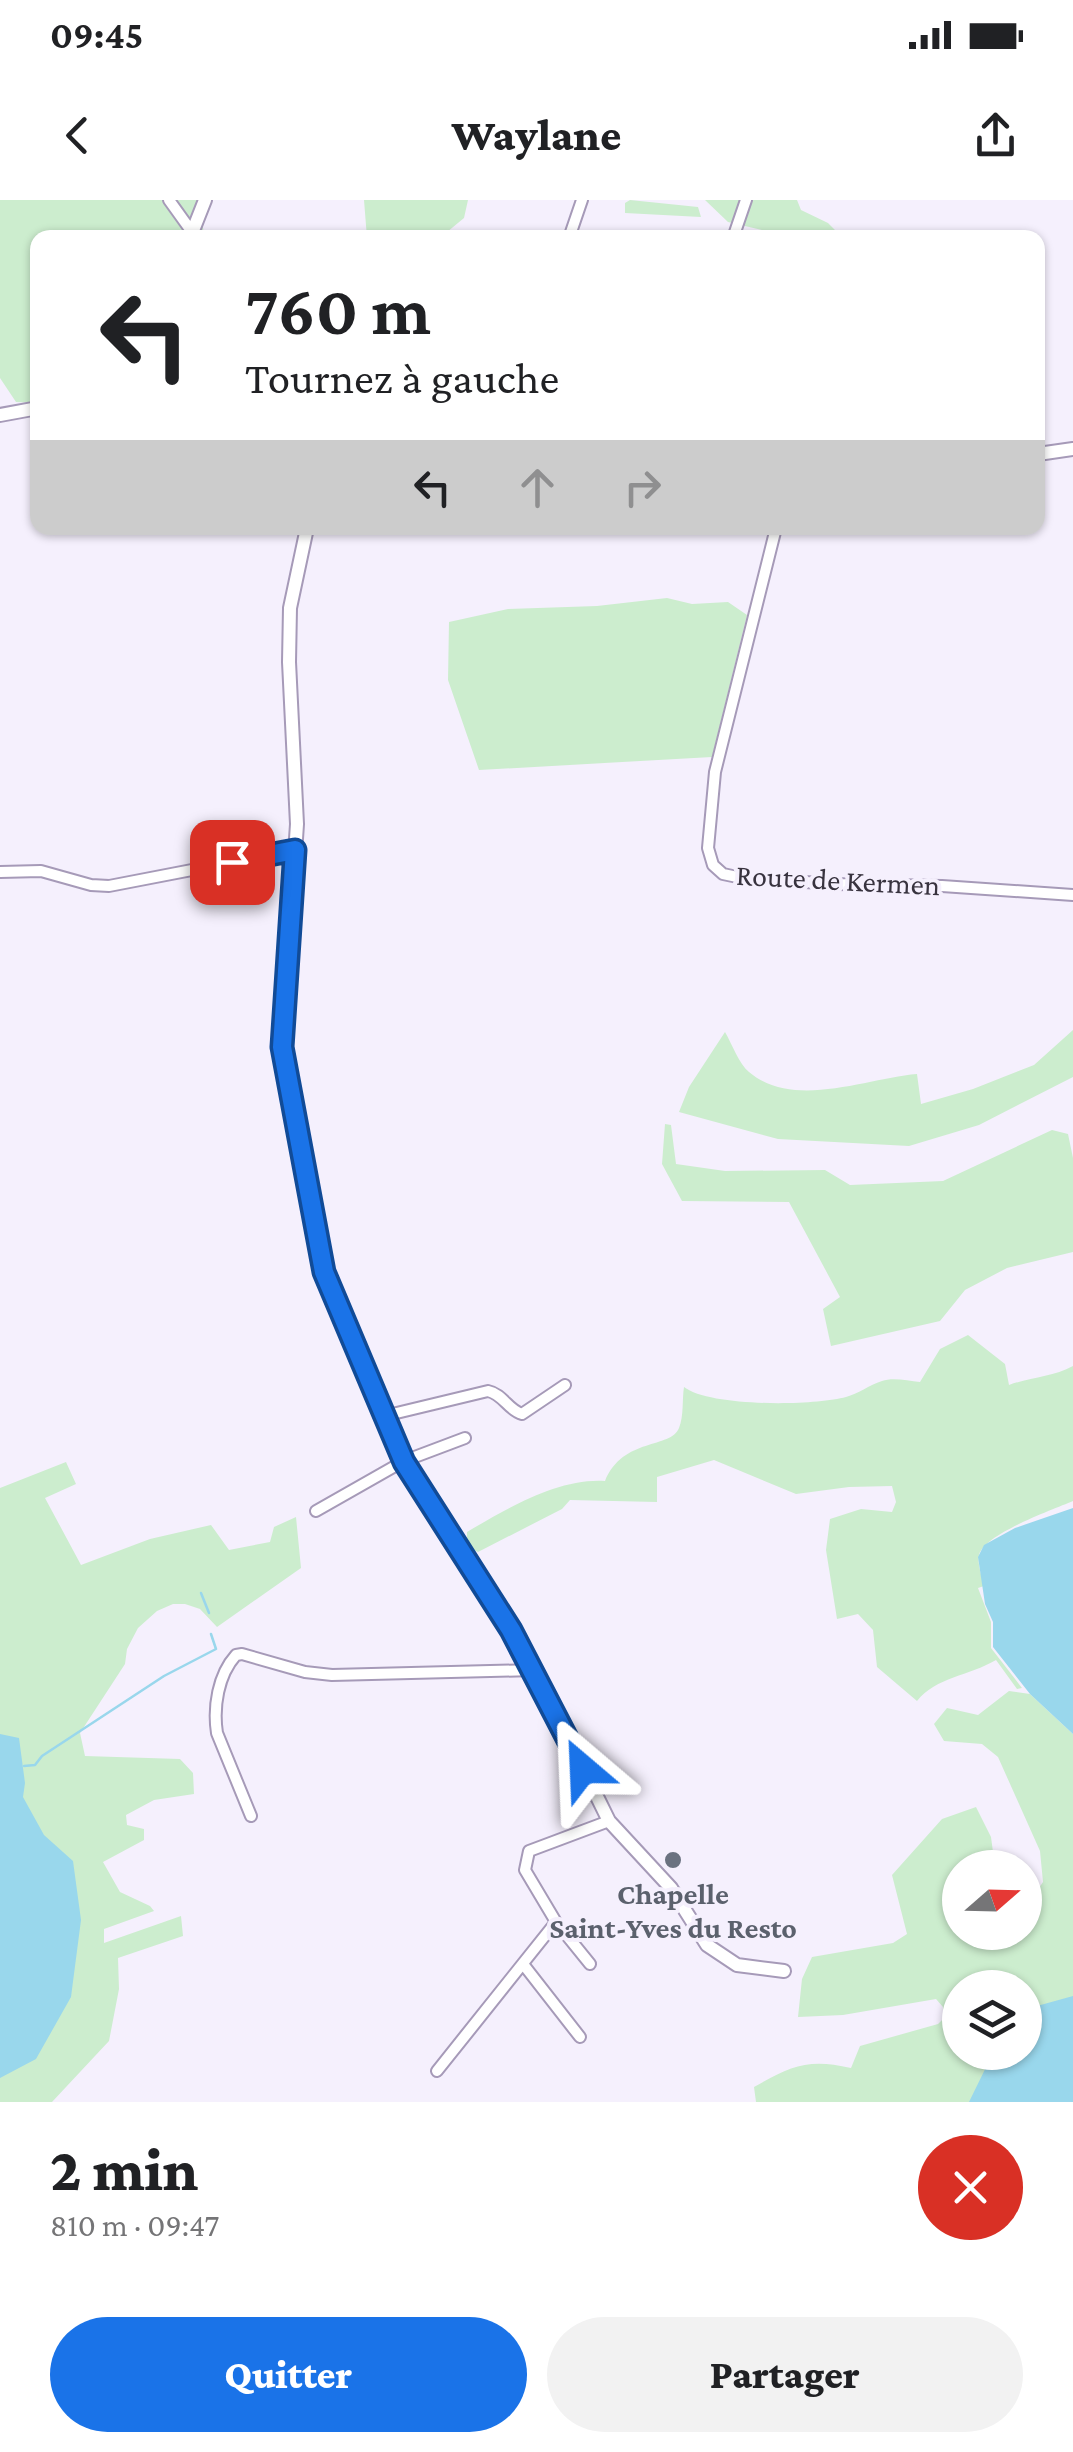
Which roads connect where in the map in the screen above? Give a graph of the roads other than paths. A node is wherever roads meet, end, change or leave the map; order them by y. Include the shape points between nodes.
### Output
1 (168, 200) edge
2 (205, 200) edge
3 (582, 200) edge
4 (746, 200) edge
5 (189, 230) edge
6 (195, 230) edge
7 (573, 230) edge
8 (736, 230) edge
9 (30, 409) edge
10 (0, 415) edge
11 (1073, 449) edge
12 (1045, 453) edge
13 (306, 535) edge
14 (774, 535) edge
15 (295, 850) junction
16 (0, 872) edge
17 (1073, 895) edge
18 (565, 1385) dead end
19 (384, 1416) junction
20 (464, 1438) dead end
21 (404, 1462) junction
22 (316, 1511) dead end
23 (534, 1670) junction
24 (250, 1816) dead end
25 (609, 1821) junction
26 (556, 1922) junction
27 (523, 1964) junction
28 (590, 1964) dead end
29 (784, 1972) dead end
30 (580, 2037) dead end
31 (437, 2071) dead end

1 - 5 street
2 - 6 street
3 - 7 street
4 - 8 street
9 - 10 street
11 - 12 street
13 - 15 street via 290,608
14 - 17 street, Route de Kermen via 715,772 708,835 713,865 742,878
15 - 16 street via 110,886 42,870
15 - 19 street via 282,1047 324,1272
18 - 19 street via 522,1414 488,1391
19 - 21 street
20 - 21 street
21 - 22 street
21 - 23 street
23 - 24 street via 332,1674 236,1655 220,1686 215,1721
23 - 25 street
25 - 26 street via 530,1851 525,1870
25 - 29 street via 671,1888 707,1946 737,1965
26 - 27 street
26 - 28 street
27 - 30 street
27 - 31 street

